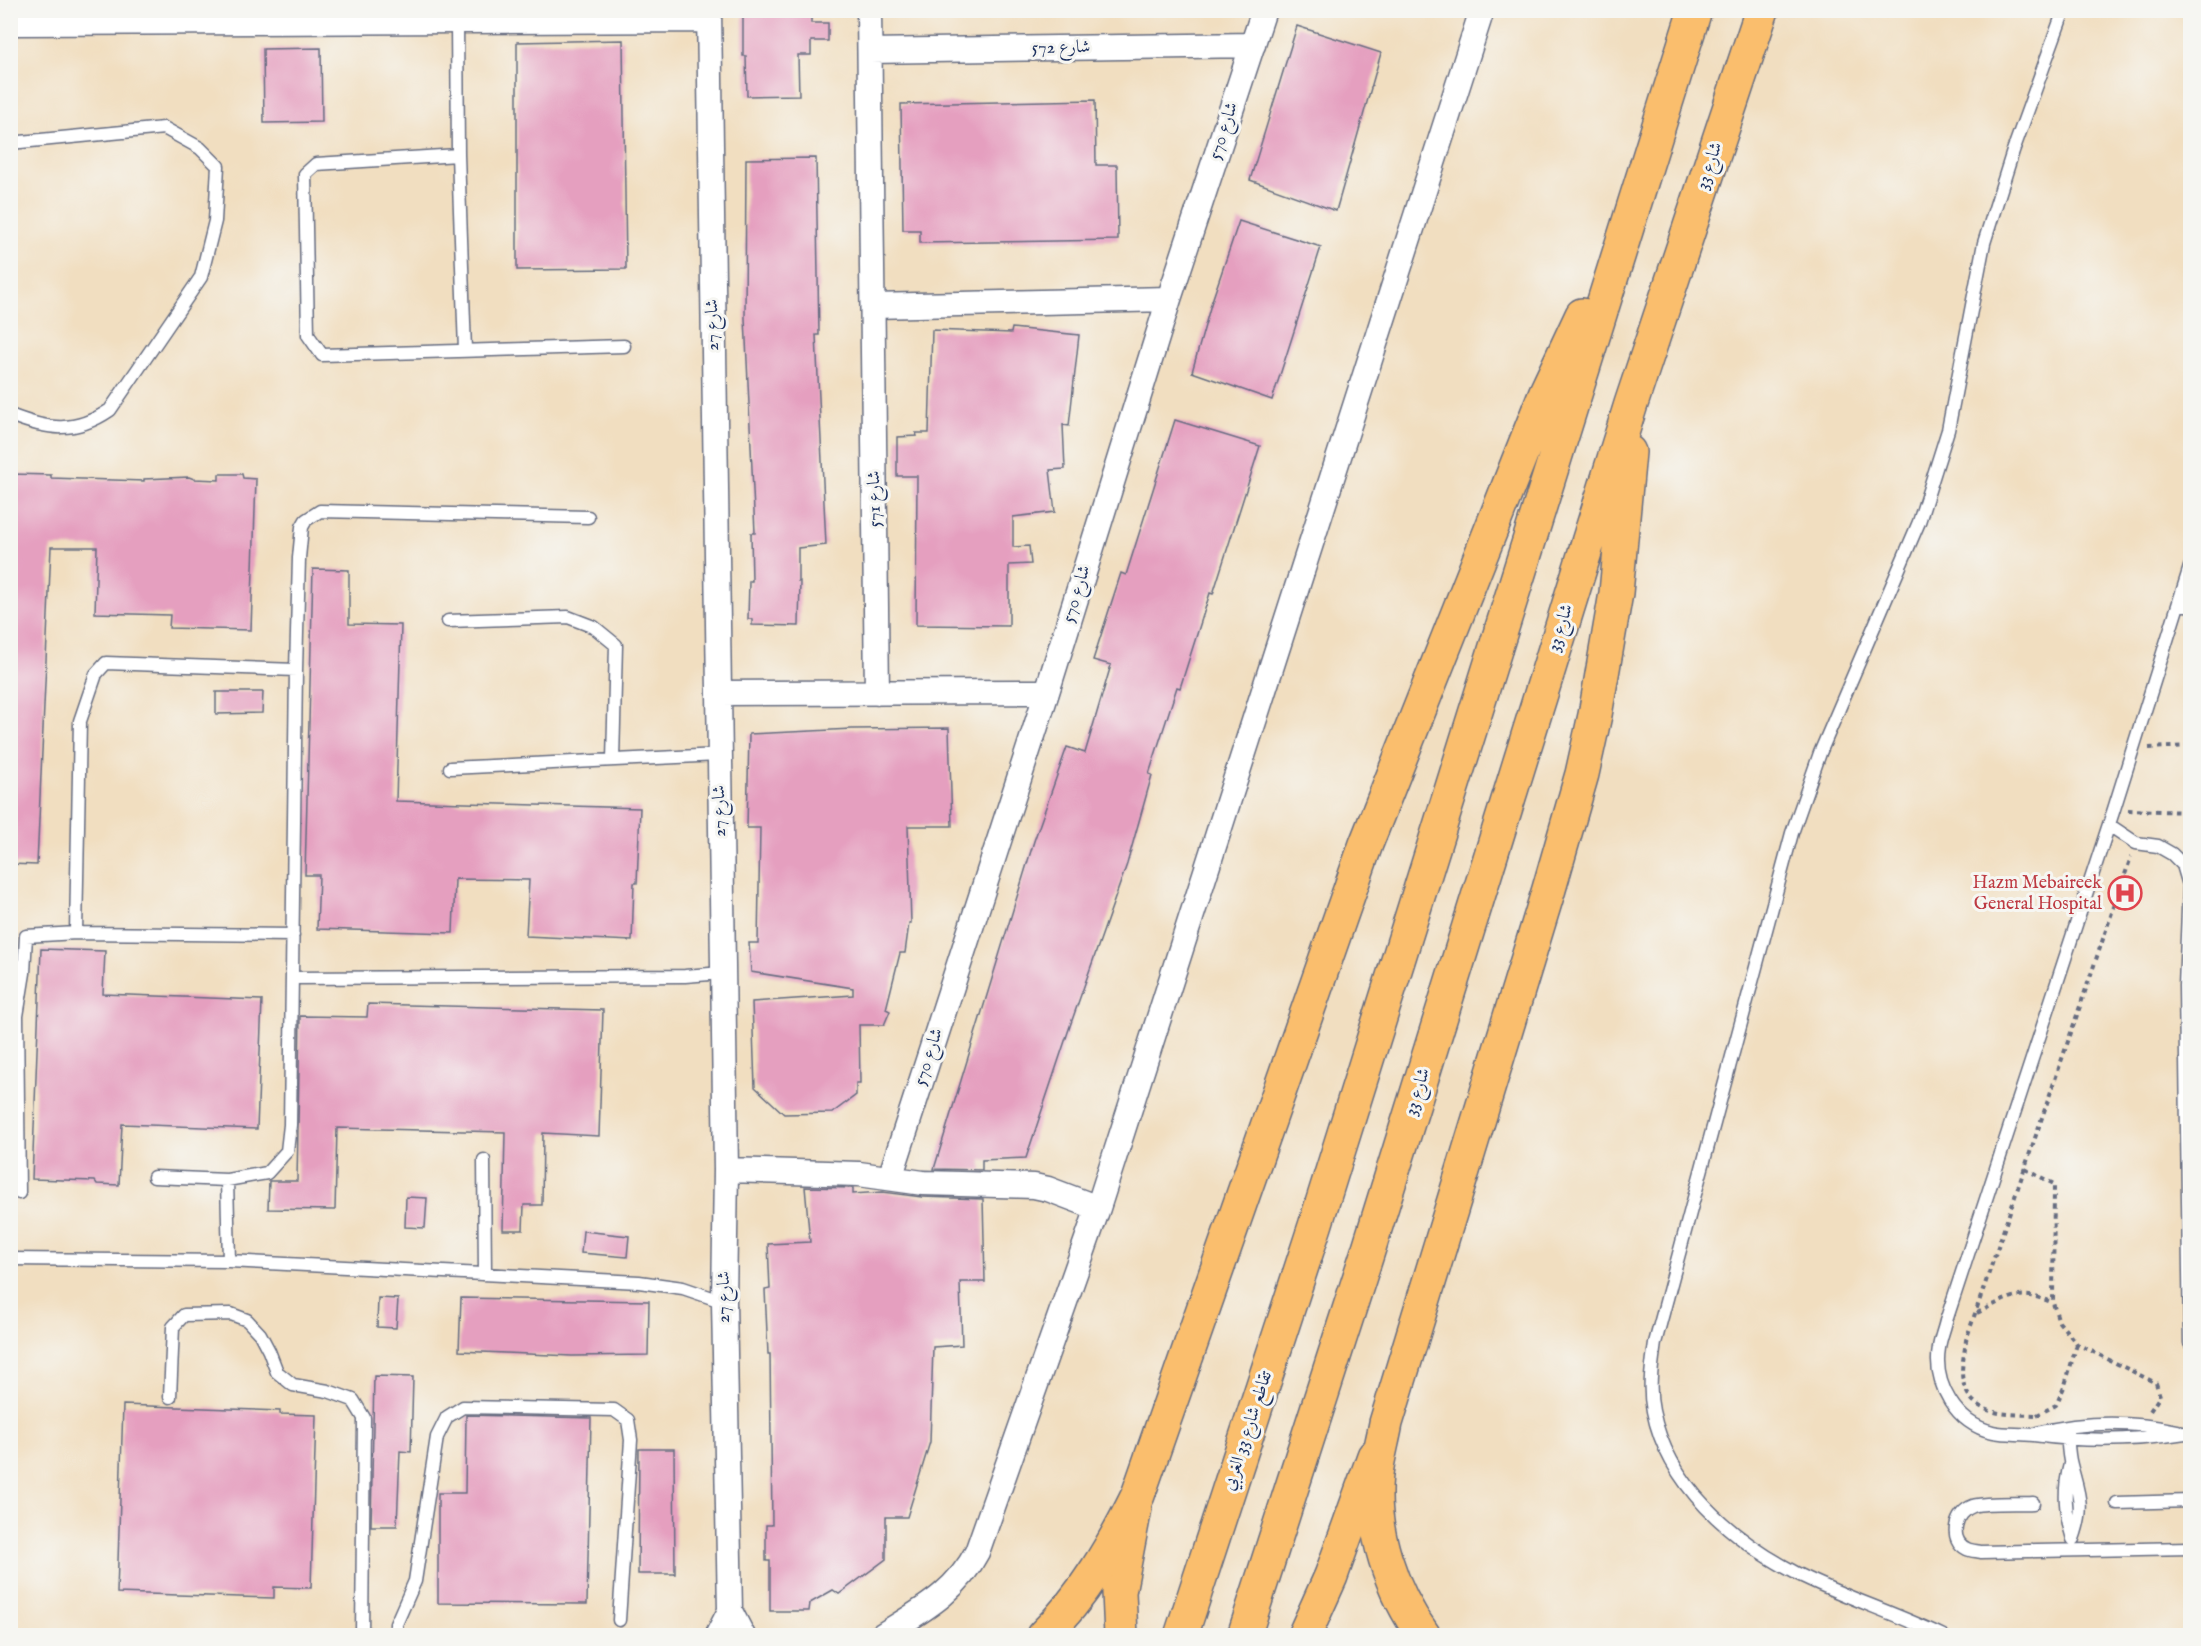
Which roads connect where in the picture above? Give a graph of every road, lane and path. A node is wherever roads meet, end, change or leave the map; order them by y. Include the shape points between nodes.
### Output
1 (869, 10) edge
2 (1264, 10) edge
3 (1482, 10) edge
4 (1695, 10) edge
5 (1762, 10) edge
6 (2064, 10) edge
7 (709, 15) edge
8 (308, 16) edge
9 (20, 19) edge
10 (457, 21) junction
11 (1253, 45) junction
12 (870, 51) junction
13 (10, 143) edge
14 (458, 155) junction
15 (1618, 254) junction
16 (1169, 299) junction
17 (873, 306) junction
18 (624, 346) dead end
19 (465, 351) junction
20 (1631, 404) junction
21 (10, 415) edge
22 (588, 517) dead end
23 (2190, 567) edge
24 (2187, 589) edge
25 (2185, 604) edge
26 (448, 621) dead end
27 (296, 670) junction
28 (1047, 692) junction
29 (718, 693) junction
30 (877, 693) junction
31 (2190, 746) edge
32 (2133, 749) junction
33 (719, 755) junction
34 (613, 760) junction
35 (450, 768) dead end
36 (2114, 809) junction
37 (2190, 812) edge
38 (2109, 825) junction
39 (2136, 843) junction
40 (76, 933) junction
41 (293, 935) junction
42 (722, 973) junction
43 (292, 978) junction
44 (484, 1160) dead end
45 (2025, 1169) junction
46 (726, 1170) junction
47 (154, 1177) dead end
48 (890, 1178) junction
49 (228, 1180) junction
50 (19, 1193) dead end
51 (1098, 1208) junction
52 (10, 1258) edge
53 (229, 1261) junction
54 (485, 1274) junction
55 (724, 1302) junction
56 (2053, 1303) junction
57 (1977, 1312) junction
58 (2190, 1343) edge
59 (2077, 1344) junction
60 (170, 1397) dead end
61 (2058, 1411) dead end
62 (2149, 1412) dead end
63 (2036, 1415) junction
64 (1386, 1423) junction
65 (2067, 1433) junction
66 (2188, 1433) edge
67 (1138, 1495) junction
68 (2190, 1501) edge
69 (2033, 1503) dead end
70 (2117, 1503) dead end
71 (2073, 1544) junction
72 (2190, 1548) edge
73 (730, 1611) junction
74 (619, 1620) dead end
75 (362, 1635) edge
76 (396, 1635) edge
77 (717, 1635) edge
78 (742, 1635) edge
79 (881, 1635) edge
80 (1043, 1635) edge
81 (1121, 1635) edge
82 (1181, 1635) edge
83 (1244, 1635) edge
84 (1304, 1635) edge
85 (1424, 1635) edge
86 (1943, 1635) edge

1 - 12 street, شارع 571
2 - 11 street, شارع 570
3 - 51 street
4 - 15 main road
5 - 20 main road, شارع 33
6 - 86 lane via 1984,243 1948,430 1919,522 1820,753 1792,833 1655,1343 1650,1376 1661,1441 1676,1471 1718,1518 1795,1572
7 - 10 street
7 - 29 street, شارع 27
8 - 9 street
8 - 10 street
10 - 14 lane
11 - 12 street, شارع 572
11 - 16 street, شارع 570
12 - 17 street, شارع 571
13 - 21 lane via 164,128 200,148 218,166 215,221 201,277 110,410 75,427 46,426
14 - 19 lane
14 - 19 lane via 316,164 305,174 308,336 322,355
15 - 67 main road via 1578,322 1545,394 1384,799
15 - 82 main road, تقاطع شارع 33 الغربي via 1315,1226
16 - 17 street
16 - 28 street, شارع 570
17 - 30 street, شارع 571
18 - 19 lane
20 - 64 main road via 1616,593 1582,774
20 - 83 main road, شارع 33 via 1370,1248
22 - 27 lane via 320,511 306,520 301,534
23 - 24 lane
24 - 25 lane
25 - 32 lane
26 - 34 lane via 568,616 594,627 616,645
27 - 40 lane via 106,663 96,674 80,721
27 - 41 lane
28 - 30 street
28 - 48 street, شارع 570
29 - 30 street
29 - 33 street, شارع 27
31 - 32 path
32 - 36 lane
33 - 34 lane
33 - 42 street, شارع 27
34 - 35 lane
36 - 37 path
36 - 38 lane
38 - 39 lane
38 - 65 lane via 1939,1347 1938,1369 1944,1390 1955,1409 1972,1423 1992,1432
39 - 45 path
39 - 58 lane via 2158,846 2172,854 2183,865 2189,885 2185,998
40 - 41 lane
40 - 50 lane via 26,936 18,1016
41 - 43 lane
42 - 43 lane
42 - 46 street, شارع 27
43 - 49 lane via 290,1125 286,1151 267,1173
44 - 54 lane
45 - 56 path via 2054,1184
45 - 57 path
46 - 48 street
46 - 55 street, شارع 27
47 - 49 lane
48 - 51 street via 923,1183 1034,1186
49 - 53 lane
51 - 79 street via 977,1552 941,1597
52 - 53 lane
53 - 54 lane
54 - 55 lane via 639,1282 683,1288
55 - 73 street, شارع 27
56 - 57 path via 2036,1296 2011,1296
56 - 59 path via 2059,1322
57 - 63 path via 1966,1340 1962,1380 1972,1401 1996,1414
59 - 62 path via 2156,1383 2160,1396
59 - 63 path via 2056,1405
60 - 75 lane via 173,1327 184,1315 231,1314 247,1320 260,1334 278,1372 293,1385 353,1400 364,1418
61 - 63 path
64 - 84 main road via 1331,1576
64 - 85 main road via 1376,1475 1378,1527 1391,1577
65 - 66 lane via 2127,1440
65 - 71 lane via 2070,1464 2065,1494
67 - 80 main road via 1105,1557 1073,1604
67 - 81 main road via 1119,1592
68 - 70 lane
69 - 71 lane via 1974,1506 1958,1519 1957,1539 1967,1549 1981,1552
71 - 72 lane
73 - 77 street, شارع 27
73 - 78 street, شارع 27
74 - 76 lane via 631,1440 628,1420 614,1410 463,1407 447,1417 437,1437 415,1581 396,1624

